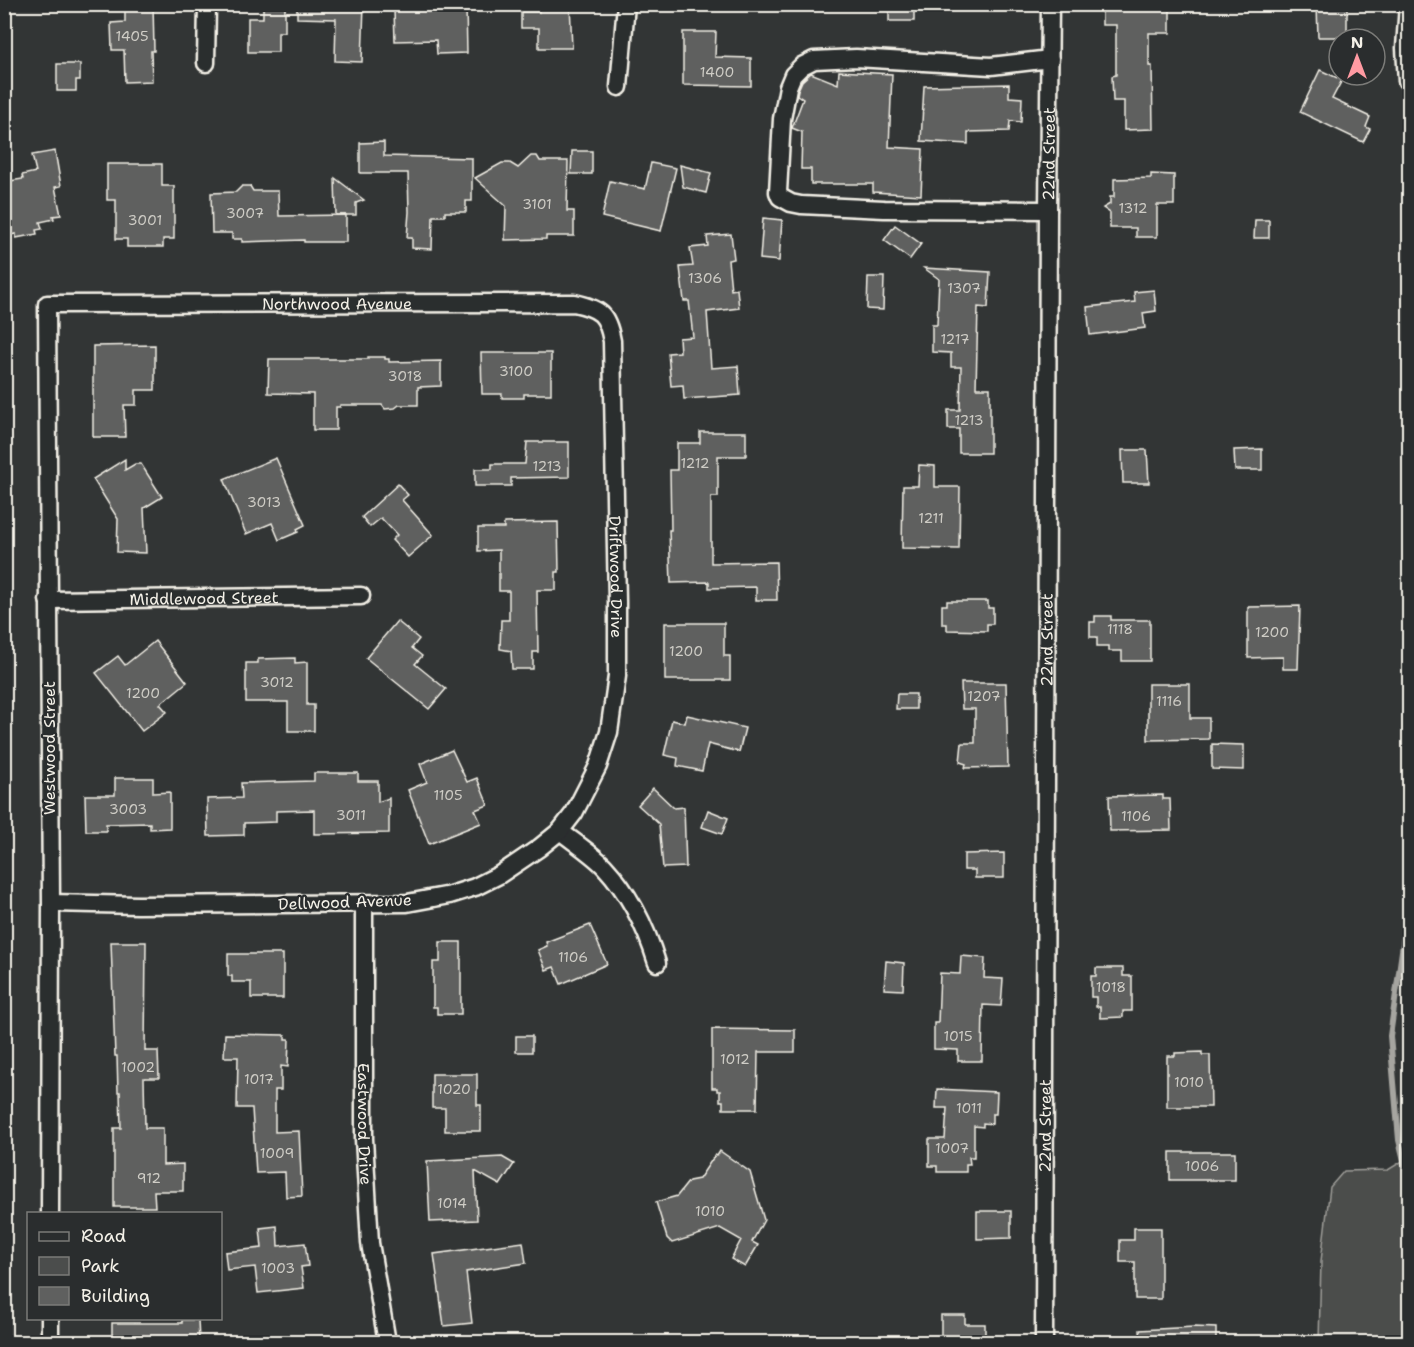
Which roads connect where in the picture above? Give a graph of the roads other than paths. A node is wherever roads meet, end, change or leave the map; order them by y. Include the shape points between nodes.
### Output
1 (207, 4) edge
2 (626, 4) edge
3 (1050, 4) edge
4 (1407, 4) edge
5 (1050, 59) junction
6 (206, 63) dead end
7 (1407, 81) dead end
8 (619, 87) dead end
9 (1048, 210) junction
10 (69, 303) joint
11 (602, 312) joint
12 (361, 596) dead end
13 (48, 600) junction
14 (560, 831) junction
15 (51, 903) junction
16 (364, 904) junction
17 (657, 963) dead end
18 (50, 1212) edge
19 (50, 1320) edge
20 (50, 1342) edge
21 (387, 1342) edge
22 (1044, 1342) edge

1 - 6 street
2 - 8 street
3 - 5 street, 22nd Street
4 - 7 street
5 - 9 street, 22nd Street
5 - 9 street via 992,66 856,58 814,60 794,75 788,87 778,192 780,197 801,205
9 - 22 street, 22nd Street
10 - 11 street, Northwood Avenue via 574,303
10 - 13 street, Westwood Street via 47,304
11 - 14 street, Driftwood Drive via 612,341 618,602 615,694 598,766 574,813
12 - 13 street, Middlewood Street
13 - 15 street, Westwood Street
14 - 16 street, Dellwood Avenue via 500,875 475,887 407,903
14 - 17 street via 602,864 623,889 650,940
15 - 16 street, Dellwood Avenue
15 - 18 street, Westwood Street
16 - 21 street, Eastwood Drive via 364,1139 370,1243
19 - 20 street

